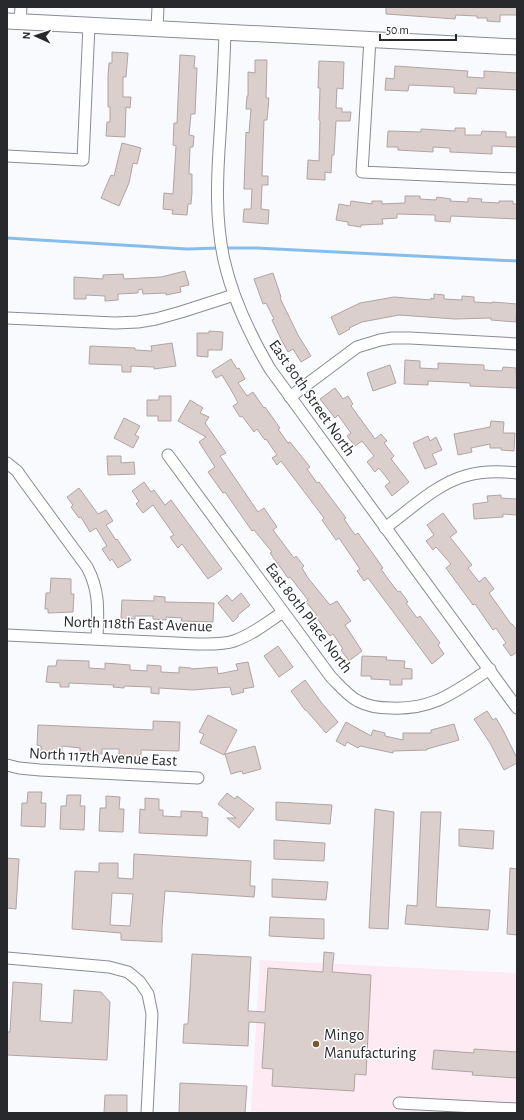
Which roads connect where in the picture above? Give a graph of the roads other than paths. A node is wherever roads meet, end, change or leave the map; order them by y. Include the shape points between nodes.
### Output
1 (158, 7) edge
2 (16, 16) edge
3 (89, 25) junction
4 (157, 28) junction
5 (225, 32) junction
6 (370, 39) junction
7 (517, 47) edge
8 (7, 156) edge
9 (517, 179) edge
10 (234, 296) junction
11 (7, 318) edge
12 (517, 344) edge
13 (290, 397) junction
14 (168, 455) dead end
15 (7, 463) edge
16 (517, 473) edge
17 (385, 528) junction
18 (283, 612) junction
19 (7, 635) edge
20 (97, 638) junction
21 (490, 669) junction
22 (517, 708) edge
23 (7, 765) edge
24 (198, 778) dead end
25 (7, 958) edge
26 (399, 1103) dead end
27 (517, 1109) edge
28 (147, 1113) edge

1 - 4 street
2 - 3 street
3 - 4 street
3 - 8 street via 83,160
4 - 5 street
5 - 6 street
5 - 10 street, East 80th Street North via 217,187 224,260
6 - 7 street
6 - 9 street via 362,172
10 - 11 street via 138,322
10 - 13 street, East 80th Street North via 254,343
12 - 13 street via 410,338 380,340 357,347
13 - 17 street, East 80th Street North
14 - 18 street, East 80th Place North
15 - 20 street via 17,471 87,567 98,600
16 - 17 street via 478,473 452,481
17 - 21 street, East 80th Street North
18 - 20 street, North 118th East Avenue via 245,636 221,643 196,644
18 - 21 street, East 80th Place North via 331,677 348,694 370,706 408,709 432,703
19 - 20 street, North 118th East Avenue
21 - 22 street, East 80th Street North
23 - 24 street, North 117th Avenue East via 40,770
25 - 28 street via 109,967 128,972 140,982 148,994 152,1014
26 - 27 street

